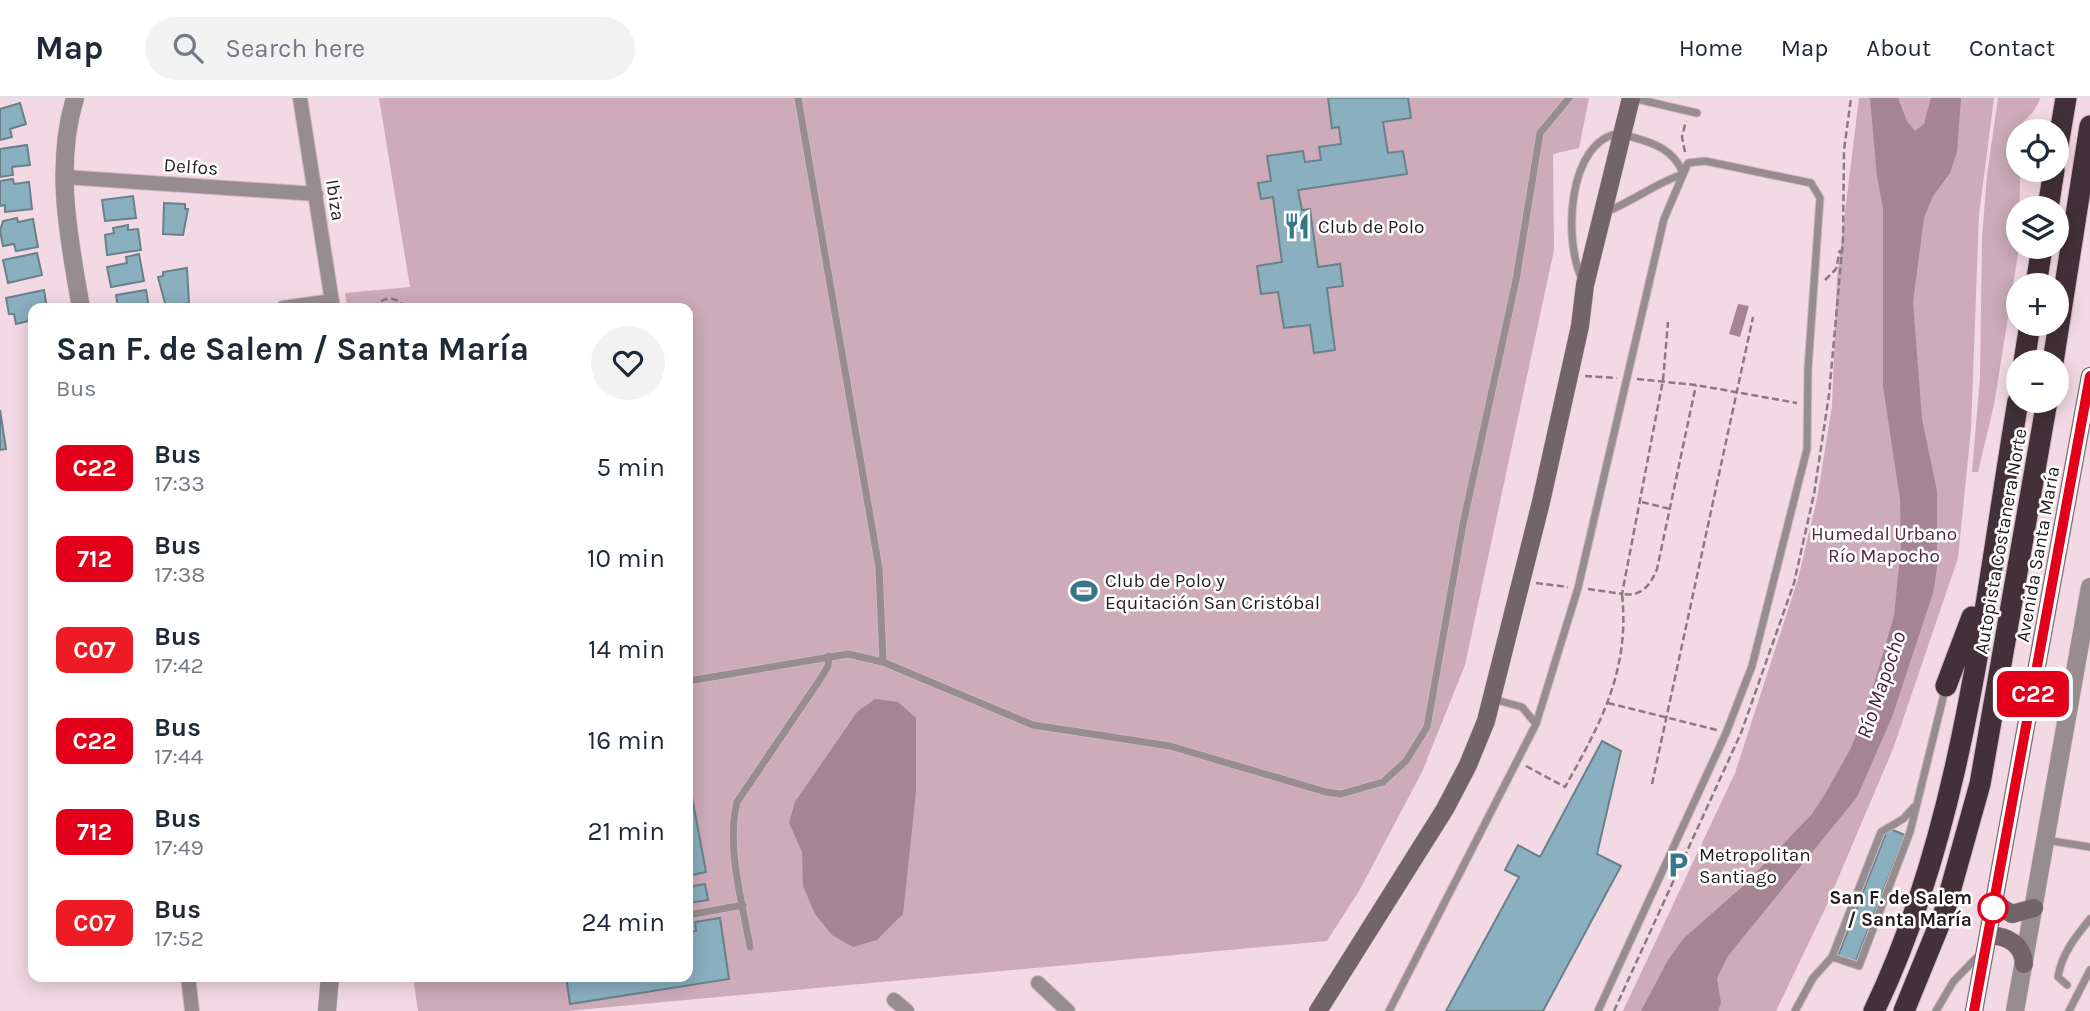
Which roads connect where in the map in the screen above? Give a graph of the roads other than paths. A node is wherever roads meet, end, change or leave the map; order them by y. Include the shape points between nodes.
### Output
1 (300, 98) edge
2 (798, 98) edge
3 (1569, 98) edge
4 (2066, 98) edge
5 (73, 99) edge
6 (1638, 99) edge
7 (1697, 113) dead end
8 (2062, 119) edge
9 (2090, 126) edge
10 (1628, 135) junction
11 (1683, 174) junction
12 (64, 177) junction
13 (316, 194) junction
14 (1613, 209) junction
15 (1585, 285) junction
16 (80, 303) edge
17 (333, 303) edge
18 (1580, 326) junction
19 (2055, 350) edge
20 (2090, 376) edge
21 (2016, 413) edge
22 (2045, 413) edge
23 (2090, 413) edge
24 (2081, 435) junction
25 (1988, 576) junction
26 (2090, 587) edge
27 (2085, 639) edge
28 (828, 656) junction
29 (883, 662) junction
30 (693, 680) edge
31 (1946, 686) joint
32 (1493, 699) junction
33 (1536, 724) junction
34 (1919, 801) junction
35 (2045, 840) junction
36 (2090, 847) edge
37 (1994, 904) junction
38 (743, 905) junction
39 (2034, 908) junction
40 (693, 914) edge
41 (2090, 919) edge
42 (1988, 942) junction
43 (750, 947) dead end
44 (1832, 957) junction
45 (2024, 964) junction
46 (2090, 970) edge
47 (189, 982) edge
48 (329, 982) edge
49 (1038, 983) dead end
50 (2067, 985) dead end
51 (894, 1000) dead end
52 (192, 1011) edge
53 (327, 1011) edge
54 (907, 1011) edge
55 (1068, 1011) edge
56 (1318, 1011) edge
57 (1389, 1011) edge
58 (1598, 1011) edge
59 (1795, 1011) edge
60 (1874, 1011) edge
61 (1904, 1011) edge
62 (1936, 1011) edge
63 (1974, 1011) edge
64 (2015, 1011) edge
65 (2069, 1011) edge

1 - 13 street, Ibiza
2 - 29 lane via 879,568
3 - 29 lane via 1541,133 1427,727 1396,773 1356,791 1326,792 1170,747 1033,724
4 - 8 highway
5 - 12 street
6 - 7 lane
6 - 10 main road
9 - 19 highway
10 - 11 lane via 1663,148
10 - 14 main road
10 - 15 main road
10 - 15 lane via 1612,134 1595,144 1582,165 1570,242
11 - 14 lane
11 - 33 lane via 1664,219 1578,588
11 - 58 lane via 1688,163 1705,161 1811,183 1820,198 1807,449 1752,666 1726,733
12 - 13 street, Delfos
12 - 16 street
13 - 17 street, Ibiza
14 - 18 main road via 1590,305
15 - 18 main road
18 - 32 main road
20 - 24 main road, Avenida Santa María
21 - 25 highway, Autopista Costanera Norte
22 - 61 highway, Autopista Costanera Norte via 1980,783 1944,913
23 - 24 main road, Avenida Santa María
24 - 37 main road, Avenida Santa María
25 - 31 highway
25 - 60 highway, Autopista Costanera Norte via 1963,729 1939,830 1906,935
26 - 27 street
27 - 35 street
28 - 29 lane via 848,654
28 - 30 lane
28 - 38 lane via 824,672 737,802 732,824
31 - 34 lane
32 - 33 lane via 1522,707
32 - 56 main road via 1457,787
33 - 57 lane
34 - 44 lane via 1903,819 1881,832
34 - 44 lane via 1859,966
35 - 36 lane
35 - 39 street
37 - 39 main road via 2012,914
37 - 42 main road, Avenida Santa María
38 - 40 lane
38 - 43 lane
39 - 45 street
41 - 50 lane via 2060,967 2058,977
42 - 45 main road via 2008,939 2019,947
42 - 62 lane via 1952,982
42 - 63 main road, Avenida Santa María
44 - 59 lane via 1813,978
45 - 64 street
46 - 65 lane
47 - 52 street
48 - 53 street
49 - 55 street
51 - 54 street

